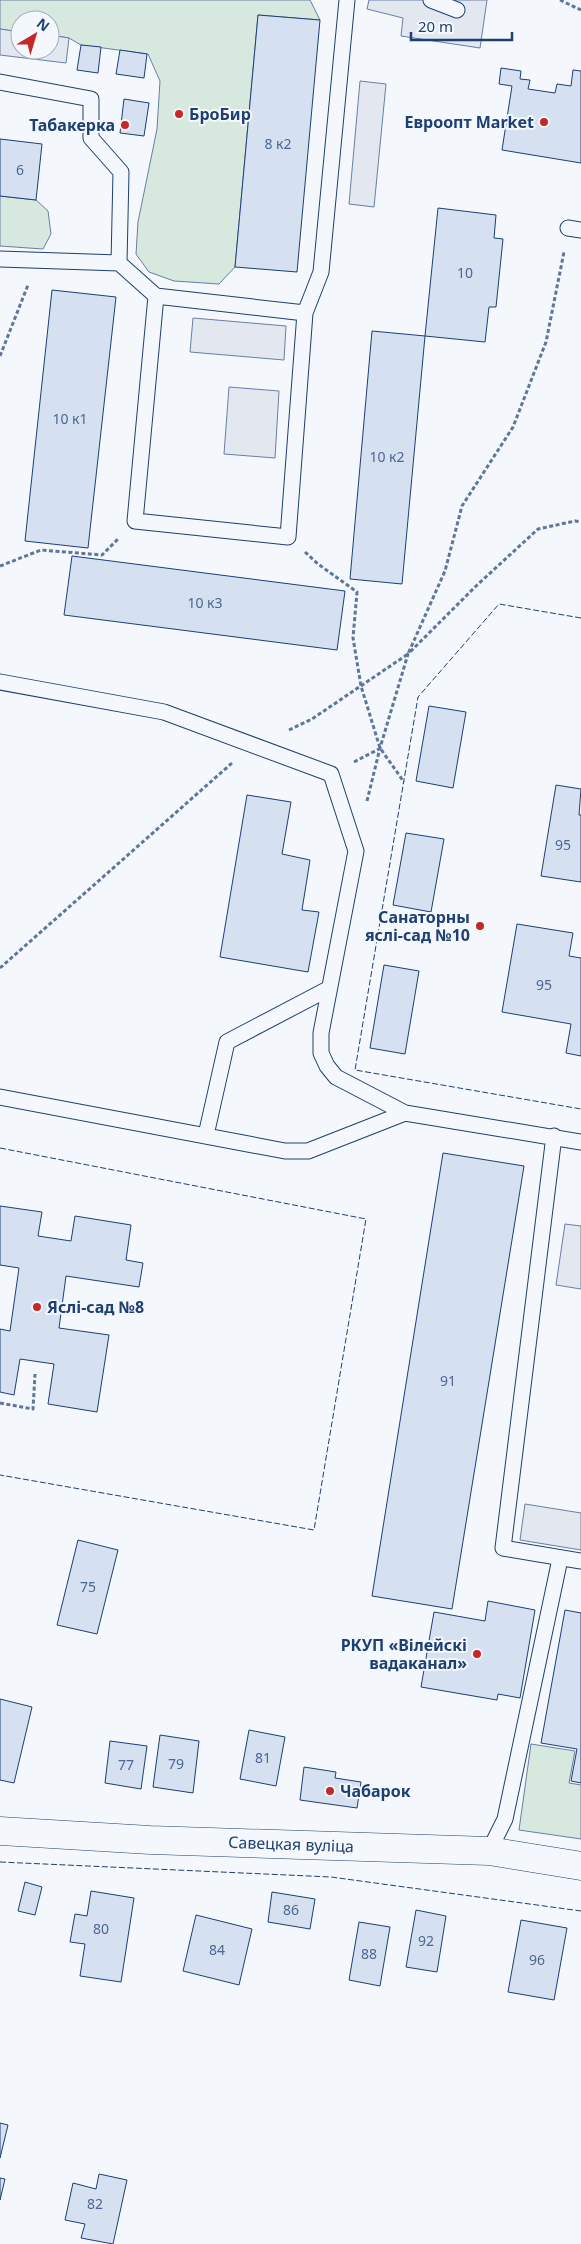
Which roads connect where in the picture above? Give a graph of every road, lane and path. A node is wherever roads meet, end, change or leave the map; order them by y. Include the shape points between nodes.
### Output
1 (347, 0) edge
2 (432, 0) edge
3 (560, 0) edge
4 (457, 10) dead end
5 (581, 10) edge
6 (0, 82) edge
7 (575, 229) edge
8 (0, 259) edge
9 (44, 260) junction
10 (118, 263) junction
11 (156, 296) junction
12 (306, 312) junction
13 (0, 356) edge
14 (135, 521) junction
15 (581, 522) edge
16 (288, 537) junction
17 (0, 566) edge
18 (408, 654) junction
19 (0, 682) edge
20 (361, 686) junction
21 (256, 746) junction
22 (380, 748) junction
23 (404, 782) dead end
24 (366, 804) dead end
25 (0, 968) edge
26 (328, 989) junction
27 (0, 1097) edge
28 (406, 1113) junction
29 (206, 1135) junction
30 (554, 1136) junction
31 (581, 1142) edge
32 (35, 1374) dead end
33 (0, 1403) edge
34 (560, 1558) junction
35 (581, 1561) edge
36 (0, 1831) edge
37 (489, 1850) junction
38 (581, 1866) edge

1 - 12 lane via 321,272
2 - 4 lane
3 - 5 path
6 - 10 lane via 91,99 91,138 122,172
7 - 18 path via 546,342 513,427 462,506 445,571
8 - 9 lane
9 - 10 lane
9 - 13 path via 24,292
10 - 11 lane
11 - 12 lane
11 - 14 lane
12 - 16 lane
14 - 16 lane
14 - 17 path via 102,554 41,550
15 - 18 path via 538,530
16 - 20 path via 357,592 353,638
18 - 20 path
18 - 22 path
19 - 21 lane via 164,712
20 - 21 path via 312,719
20 - 22 path
21 - 25 path via 233,762
21 - 26 lane via 331,774 356,851
22 - 23 path
22 - 24 path
26 - 28 lane via 321,1033 321,1054 327,1066 336,1077
26 - 29 lane via 227,1042
27 - 29 lane
28 - 29 lane via 308,1151 285,1151
28 - 30 lane
30 - 31 lane
30 - 34 lane via 503,1548
32 - 33 path via 33,1409
34 - 35 lane
34 - 37 lane via 505,1819
36 - 37 street, Савецкая вуліца via 150,1840
37 - 38 street, Савецкая вуліца

